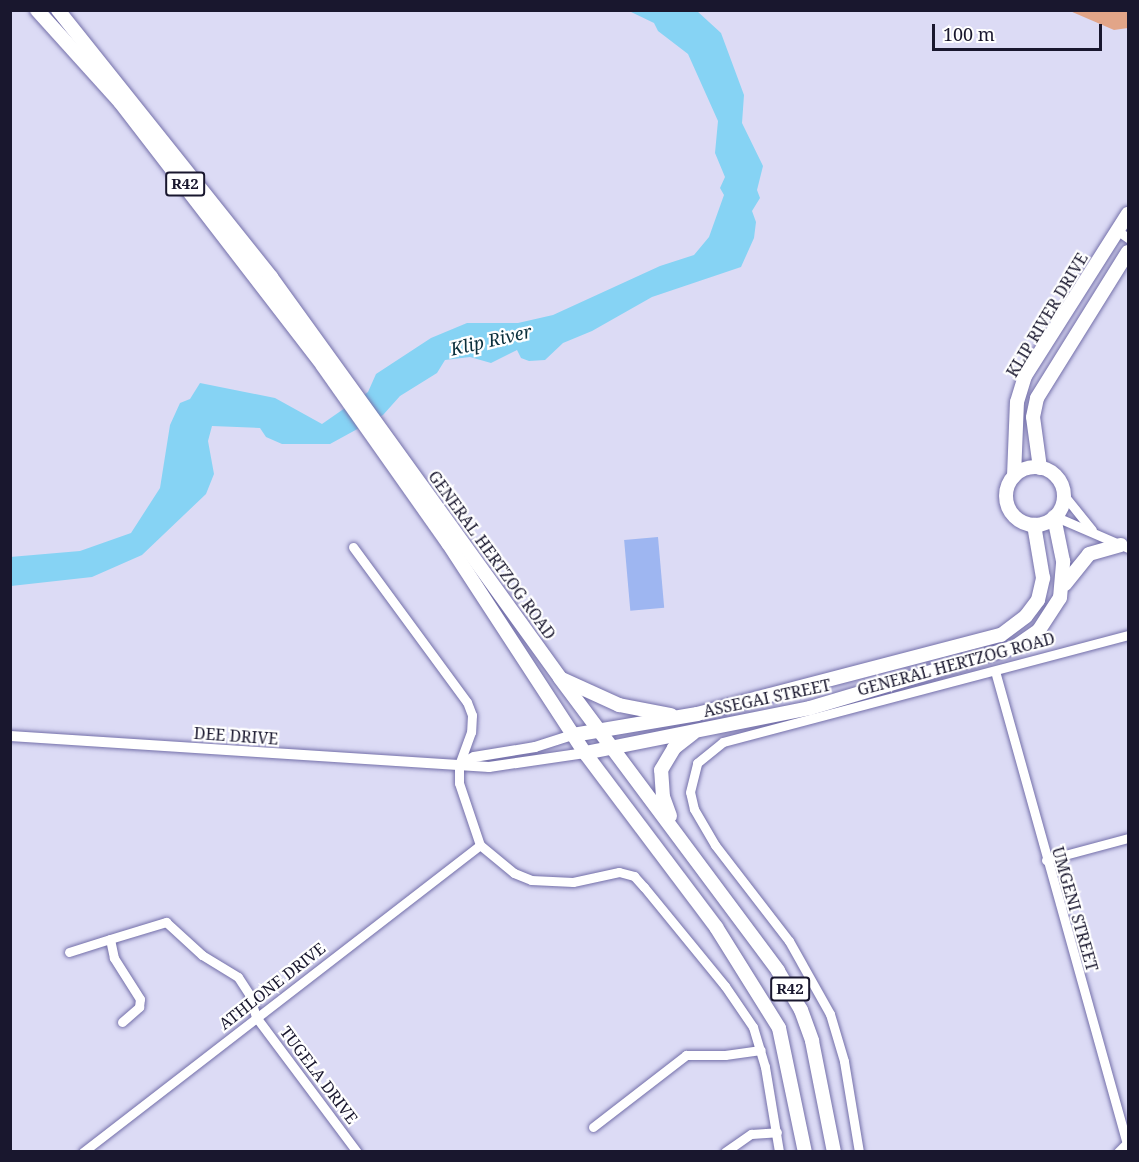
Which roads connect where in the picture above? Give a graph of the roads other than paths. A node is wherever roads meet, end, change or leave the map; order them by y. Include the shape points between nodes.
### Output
1 (37, 10) edge
2 (58, 10) edge
3 (1128, 214) edge
4 (1123, 234) edge
5 (1128, 252) edge
6 (327, 363) junction
7 (390, 451) junction
8 (1040, 468) junction
9 (1014, 476) junction
10 (1063, 494) junction
11 (1054, 517) junction
12 (1034, 525) junction
13 (1101, 537) junction
14 (353, 547) dead end
15 (1125, 547) edge
16 (1062, 590) junction
17 (1128, 635) edge
18 (995, 671) junction
19 (560, 678) junction
20 (684, 717) junction
21 (599, 729) junction
22 (697, 730) junction
23 (573, 735) junction
24 (10, 736) edge
25 (612, 748) junction
26 (585, 753) junction
27 (459, 765) junction
28 (682, 838) junction
29 (1128, 838) edge
30 (480, 845) junction
31 (1046, 860) junction
32 (110, 939) junction
33 (69, 952) dead end
34 (256, 1017) junction
35 (122, 1022) dead end
36 (761, 1050) junction
37 (593, 1127) dead end
38 (777, 1132) junction
39 (1127, 1143) edge
40 (83, 1152) edge
41 (357, 1152) edge
42 (725, 1152) edge
43 (779, 1152) edge
44 (805, 1152) edge
45 (834, 1152) edge
46 (859, 1152) edge
47 (1118, 1152) edge

1 - 6 main road, GENERAL HERTZOG ROAD / R42 via 120,102
2 - 6 main road, GENERAL HERTZOG ROAD / R42 via 205,190
3 - 4 main road, KLIP RIVER DRIVE
4 - 9 main road, KLIP RIVER DRIVE via 1025,376 1017,402
5 - 8 main road, KLIP RIVER DRIVE via 1037,398 1033,417
6 - 7 main road, GENERAL HERTZOG ROAD / R42
7 - 19 main road, GENERAL HERTZOG ROAD / R42
7 - 23 main road, GENERAL HERTZOG ROAD / R42
8 - 9 main road via 1021,470
8 - 10 main road via 1056,477
9 - 12 main road, KLIP RIVER DRIVE via 1006,502 1016,518
10 - 11 main road
10 - 13 street via 1081,520
11 - 12 main road
11 - 13 street
11 - 16 main road, ASSEGAI STREET via 1063,561
12 - 20 main road, ASSEGAI STREET via 1043,579 1038,600 1026,616 1001,635
13 - 15 street
14 - 27 street via 467,702 472,716 471,732
15 - 16 main road via 1089,554
16 - 22 main road, ASSEGAI STREET via 1039,630 1004,652 810,708
17 - 18 street, GENERAL HERTZOG ROAD
18 - 31 street, UMGENI STREET
18 - 46 street, GENERAL HERTZOG ROAD via 723,742 708,750 691,776 694,809 715,845 789,941 826,1003 842,1050
19 - 20 main road via 618,705
19 - 21 main road, GENERAL HERTZOG ROAD / R42
20 - 21 main road, ASSEGAI STREET
21 - 23 main road, ASSEGAI STREET
21 - 25 main road, GENERAL HERTZOG ROAD / R42
22 - 25 main road, ASSEGAI STREET
22 - 28 main road via 674,748 661,770 663,796
23 - 26 main road, GENERAL HERTZOG ROAD / R42
23 - 27 street, DEE DRIVE via 535,747 474,757
24 - 27 street, DEE DRIVE
25 - 26 main road, ASSEGAI STREET
25 - 28 main road, GENERAL HERTZOG ROAD / R42
26 - 27 street, DEE DRIVE via 489,767
26 - 44 main road, GENERAL HERTZOG ROAD / R42 via 716,927 770,1010 782,1035
27 - 30 street via 467,816
28 - 45 main road, GENERAL HERTZOG ROAD / R42 via 778,971 801,1010 817,1059
29 - 31 street
30 - 34 street, ATHLONE DRIVE
30 - 36 street via 514,873 531,880 573,882 619,872 634,876 725,986 753,1027
31 - 39 street, UMGENI STREET
32 - 33 street
32 - 34 street, TUGELA DRIVE via 166,922 202,955 238,977 249,994
32 - 35 street via 114,958 140,999 139,1006
34 - 40 street, ATHLONE DRIVE
34 - 41 street, TUGELA DRIVE
36 - 37 street via 686,1055
36 - 38 street
38 - 42 street via 751,1134
38 - 43 street
39 - 47 street, UMGENI STREET

